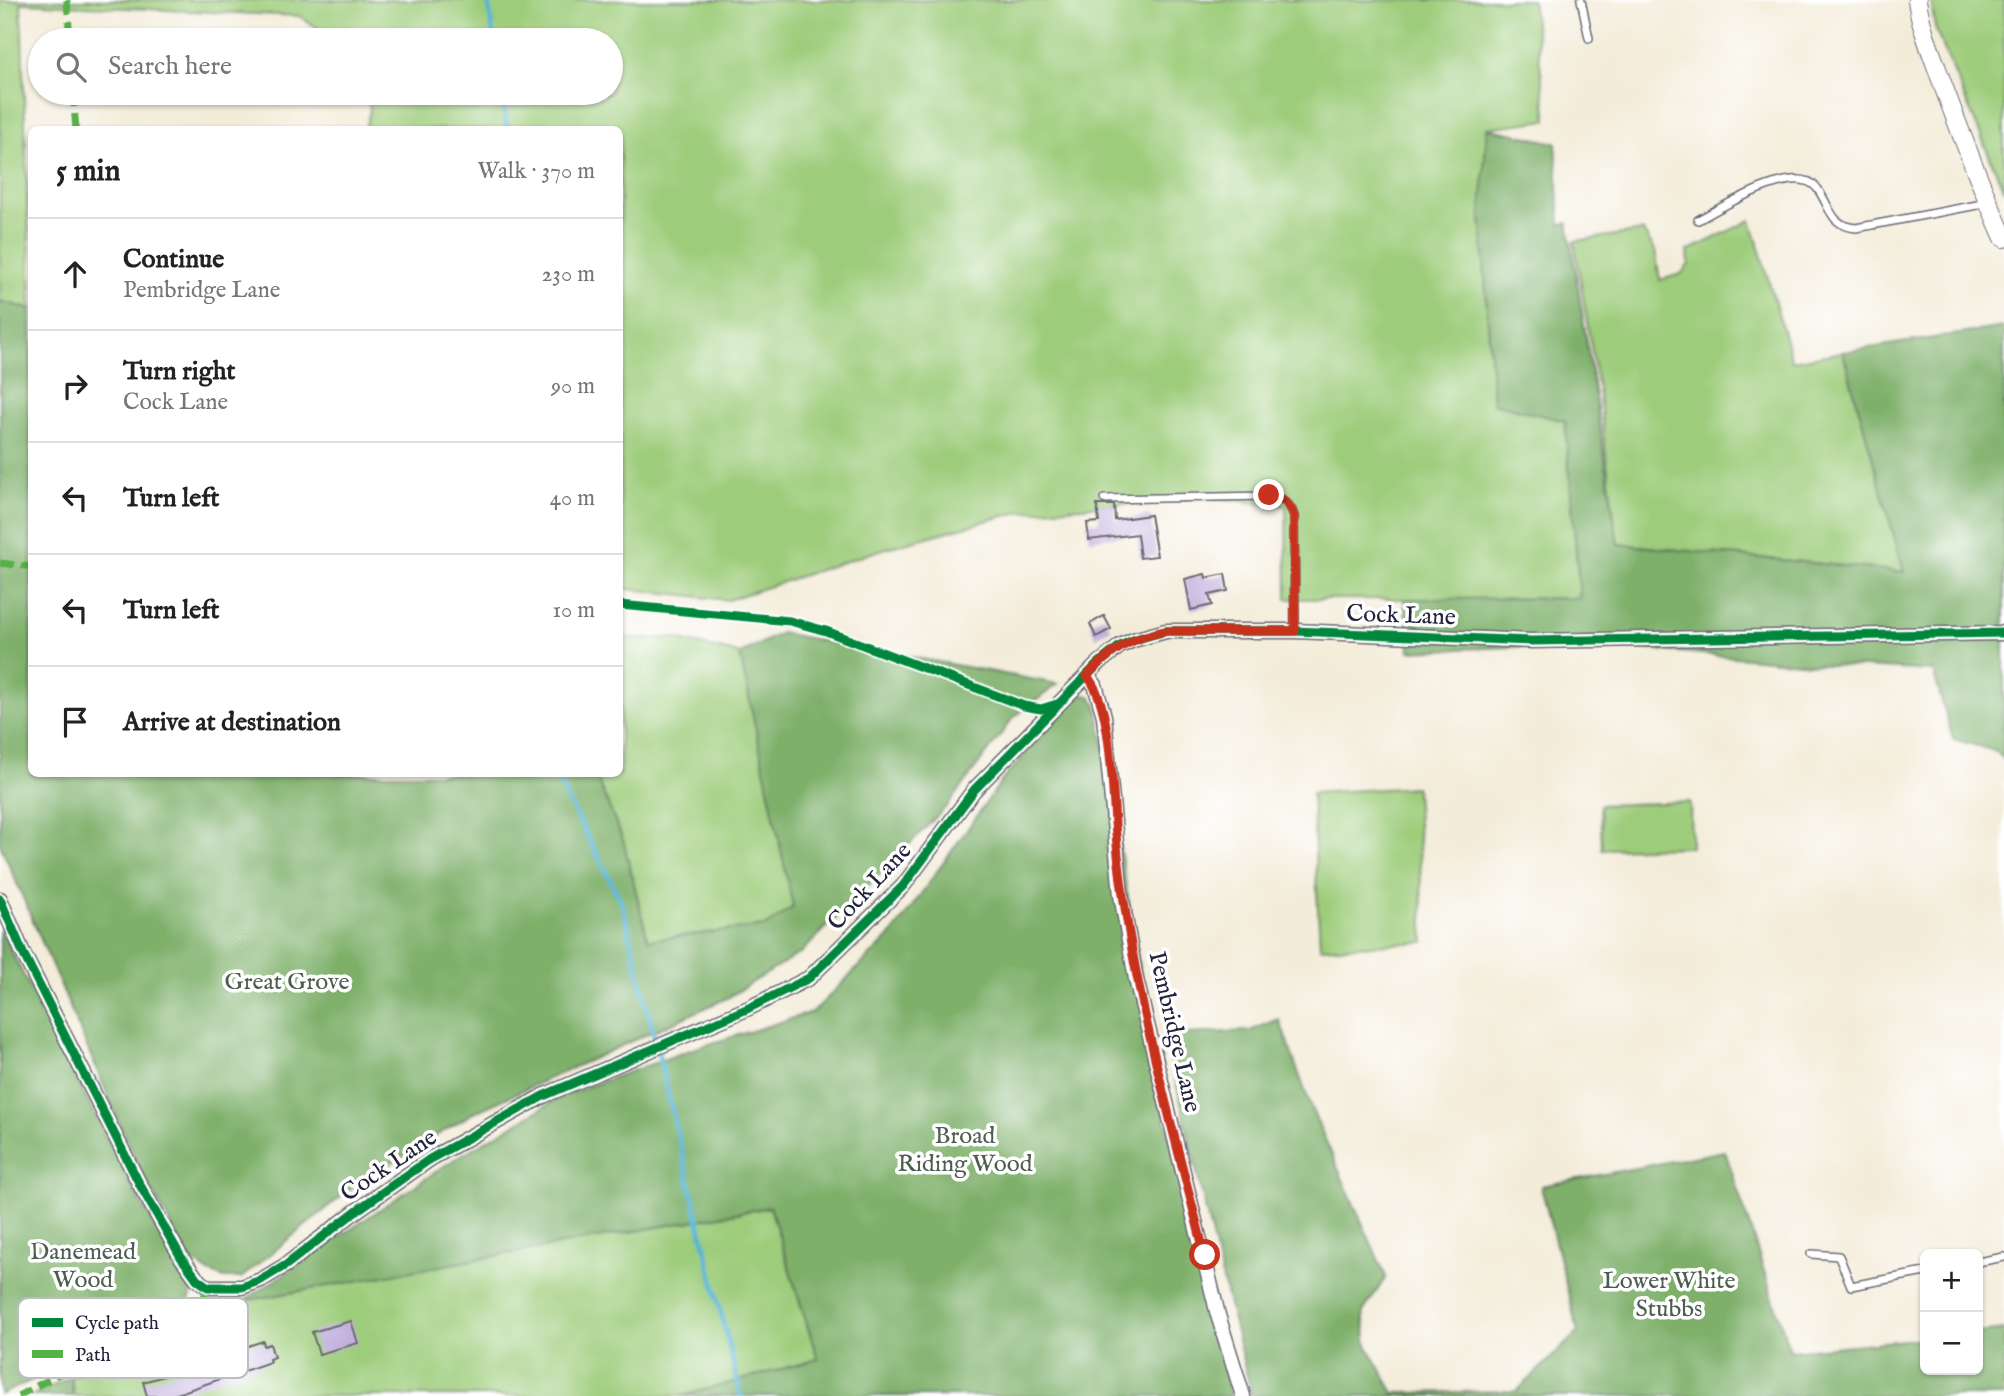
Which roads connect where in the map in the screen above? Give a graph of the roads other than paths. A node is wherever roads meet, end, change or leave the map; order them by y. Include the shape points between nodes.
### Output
1 (1581, 0) edge
2 (1917, 0) edge
3 (1588, 38) dead end
4 (1988, 203) junction
5 (1698, 220) dead end
6 (2004, 238) edge
7 (1104, 499) dead end
8 (1295, 631) junction
9 (2004, 634) edge
10 (1087, 676) junction
11 (0, 899) edge
12 (1811, 1254) dead end
13 (2004, 1257) edge
14 (1983, 1261) edge
15 (1920, 1273) edge
16 (1243, 1396) edge

1 - 3 lane
2 - 4 street via 1923,29
4 - 5 lane via 1856,228 1842,226 1815,186 1802,180 1747,195
4 - 6 street
7 - 8 lane via 1280,497 1294,516
8 - 9 street, Cock Lane via 1531,641
8 - 10 street, Cock Lane via 1148,634 1120,646
10 - 11 street, Cock Lane via 974,790 903,886 809,978 543,1096 430,1159 286,1265 242,1287 208,1287 181,1257 140,1185
10 - 16 street, Pembridge Lane via 1095,685 1104,716 1121,895 1136,979 1218,1315
12 - 15 lane via 1839,1256 1851,1286
13 - 14 lane

